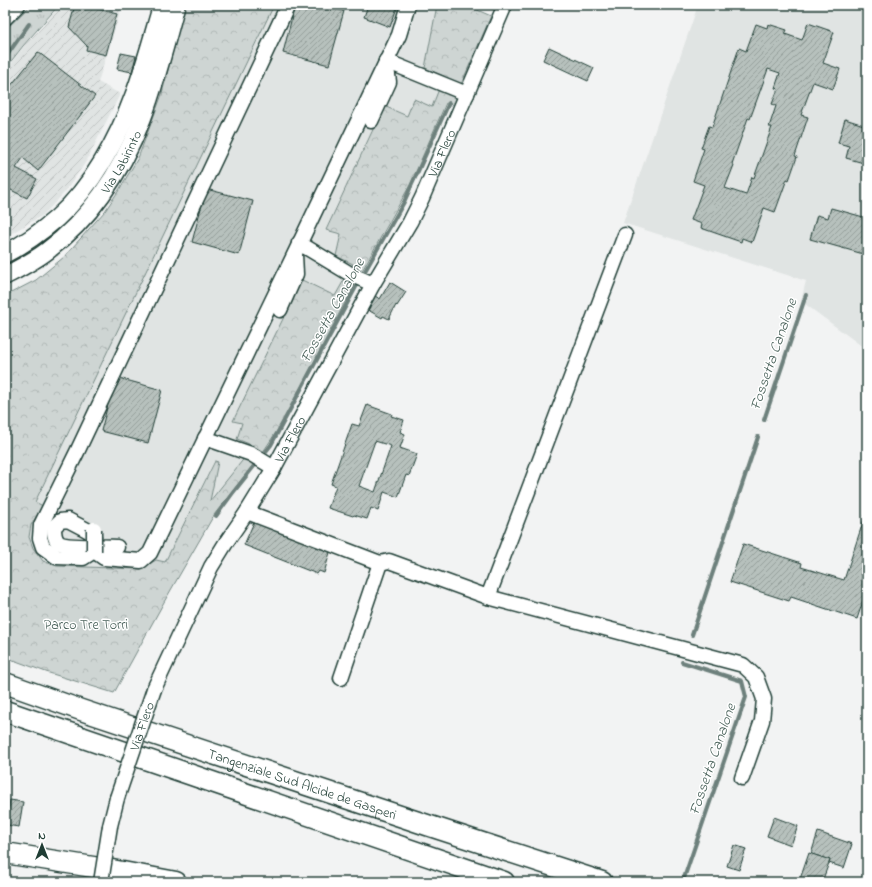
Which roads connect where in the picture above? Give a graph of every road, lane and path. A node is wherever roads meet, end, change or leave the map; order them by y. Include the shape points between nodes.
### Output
1 (18, 5) edge
2 (162, 5) edge
3 (176, 5) edge
4 (288, 5) edge
5 (408, 5) edge
6 (505, 5) edge
7 (5, 18) edge
8 (386, 62) junction
9 (459, 91) junction
10 (371, 121) dead end
11 (625, 235) dead end
12 (297, 248) junction
13 (5, 254) edge
14 (5, 276) edge
15 (373, 284) junction
16 (280, 310) dead end
17 (205, 438) junction
18 (274, 468) junction
19 (247, 512) junction
20 (94, 539) junction
21 (116, 547) dead end
22 (380, 563) junction
23 (488, 597) junction
24 (5, 669) edge
25 (341, 678) dead end
26 (5, 683) edge
27 (5, 710) edge
28 (81, 710) junction
29 (742, 778) dead end
30 (5, 853) edge
31 (101, 882) edge
32 (176, 882) edge
33 (504, 882) edge
34 (602, 882) edge

1 - 7 street
2 - 13 main road, Via Labirinto via 131,102 94,175 58,217 33,238
3 - 14 main road, Via Labirinto via 142,118 113,177 92,208 70,231 46,251
4 - 20 street via 41,525 40,538 43,548 57,557 83,558
5 - 8 street
6 - 9 street, Via Flero
8 - 9 street
8 - 10 street via 389,82
8 - 12 street
9 - 15 street, Via Flero via 422,198
11 - 23 street
12 - 15 street
12 - 16 street via 296,274
12 - 17 street
15 - 18 street, Via Flero
17 - 18 street via 250,454
17 - 20 street via 150,553 141,561 104,558
18 - 19 street, Via Flero
19 - 22 street
19 - 31 street, Via Flero, bridge via 211,567 154,689 117,798
20 - 21 street via 89,531 68,520 60,521 54,527 54,535 58,542 67,545
22 - 23 street via 389,561
22 - 25 street
23 - 29 street via 742,665 756,677 764,698 762,720
24 - 28 highway via 49,684
26 - 28 highway, Tangenziale Sud Alcide de Gasperi
27 - 33 highway, Tangenziale Sud Alcide de Gasperi
28 - 34 highway, Tangenziale Sud Alcide de Gasperi
30 - 32 highway

